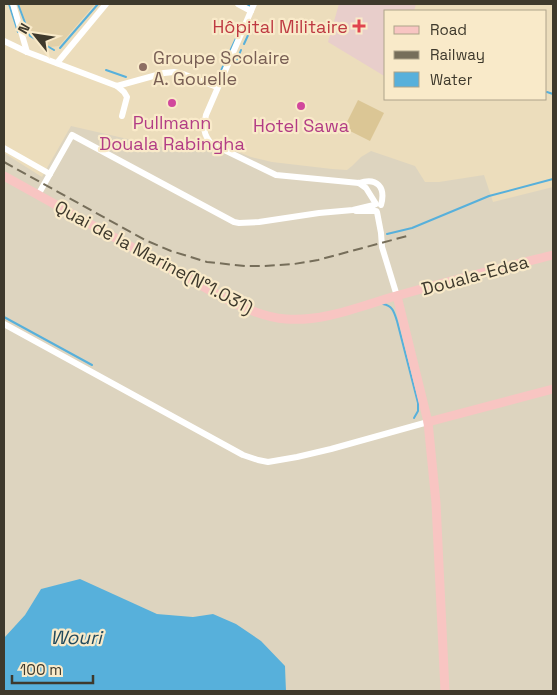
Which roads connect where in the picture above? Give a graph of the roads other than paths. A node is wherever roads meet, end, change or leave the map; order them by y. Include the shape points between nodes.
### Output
1 (13, 4) edge
2 (106, 4) edge
3 (238, 4) edge
4 (254, 4) edge
5 (251, 11) junction
6 (4, 41) edge
7 (27, 52) junction
8 (57, 63) junction
9 (117, 86) junction
10 (217, 87) junction
11 (122, 116) dead end
12 (4, 148) edge
13 (50, 174) junction
14 (4, 176) edge
15 (359, 183) junction
16 (38, 195) junction
17 (377, 207) junction
18 (553, 255) edge
19 (396, 296) junction
20 (4, 324) edge
21 (553, 389) edge
22 (428, 422) junction
23 (445, 691) edge

1 - 7 street
2 - 8 street
3 - 5 street
4 - 5 street
5 - 10 street
6 - 7 street
7 - 8 street
8 - 9 street
9 - 10 street via 174,72
9 - 11 street via 128,97
10 - 15 street via 203,126 212,144 276,175
12 - 13 street
13 - 16 street
13 - 17 street via 72,135 234,222 252,223
14 - 16 main road, Quai de la Marine(N°1.031)
15 - 17 street via 366,188
15 - 17 street via 370,180 378,185 382,194
16 - 19 main road, Quai de la Marine(N°1.031) via 212,291 270,317 320,318
17 - 19 street via 382,248
18 - 19 main road, Douala-Edea
19 - 22 main road
20 - 22 street via 243,455 258,460 268,462 331,449
21 - 22 main road
22 - 23 main road via 436,503

